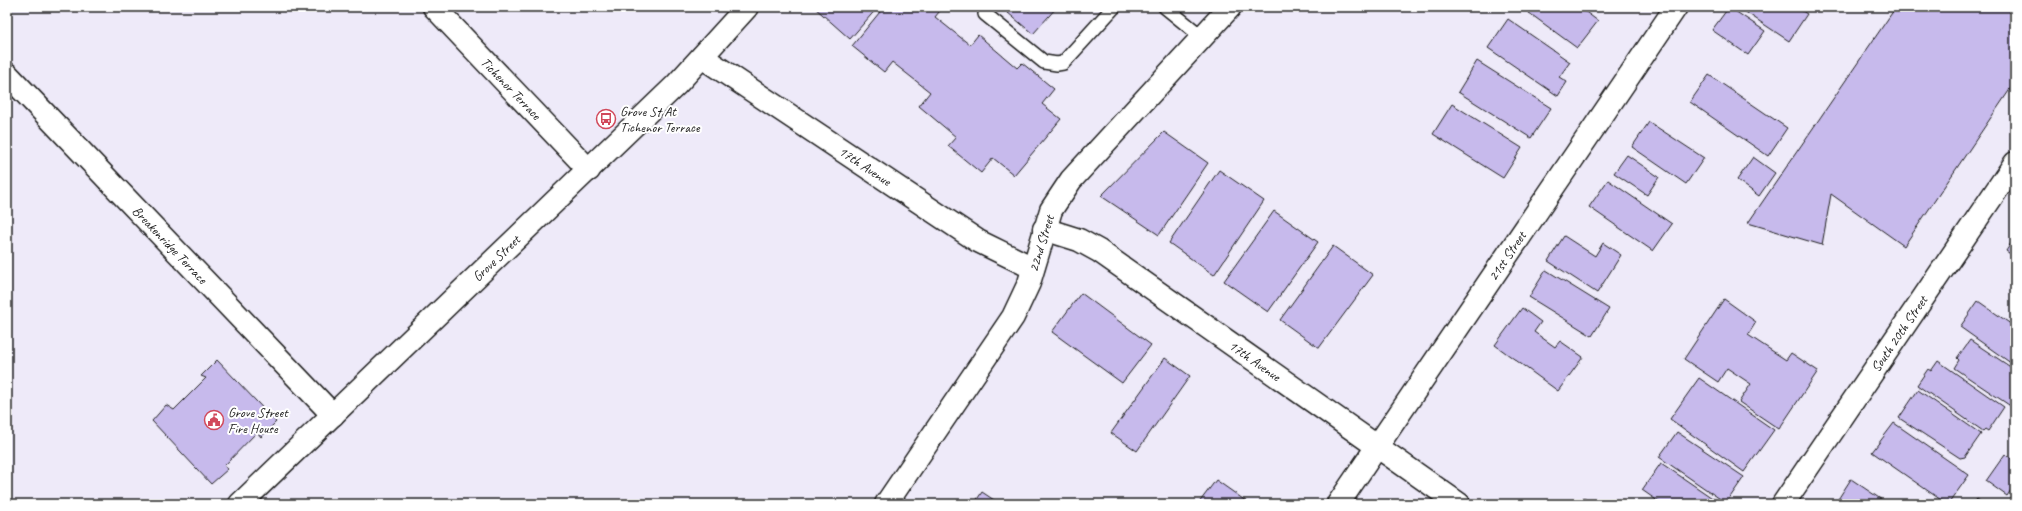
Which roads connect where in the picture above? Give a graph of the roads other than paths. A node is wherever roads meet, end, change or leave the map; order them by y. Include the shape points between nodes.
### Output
1 (434, 7) edge
2 (747, 7) edge
3 (1114, 7) edge
4 (1165, 7) edge
5 (1230, 7) edge
6 (1676, 7) edge
7 (985, 14) dead end
8 (1202, 37) junction
9 (702, 57) junction
10 (7, 74) edge
11 (2015, 163) edge
12 (589, 170) junction
13 (1044, 229) junction
14 (1033, 268) junction
15 (333, 415) junction
16 (1377, 446) junction
17 (240, 504) edge
18 (886, 504) edge
19 (1338, 504) edge
20 (1459, 504) edge
21 (1783, 504) edge

1 - 12 street, Tichenor Terrace
2 - 9 street, Grove Street
3 - 7 lane via 1063,63 1057,64 1044,62
4 - 8 lane
5 - 8 street, 22nd Street
6 - 16 street, 21st Street
8 - 13 street, 22nd Street via 1071,180 1051,210
9 - 12 street, Grove Street
9 - 14 street, 17th Avenue via 978,241
10 - 15 street, Breakenridge Terrace
11 - 21 street, South 20th Street
12 - 15 street, Grove Street
13 - 14 street, 22nd Street
13 - 16 street, 17th Avenue via 1079,240 1099,251
14 - 18 street, 22nd Street via 1027,288 1013,317
15 - 17 street, Grove Street
16 - 19 street, 21st Street
16 - 20 street, 17th Avenue

